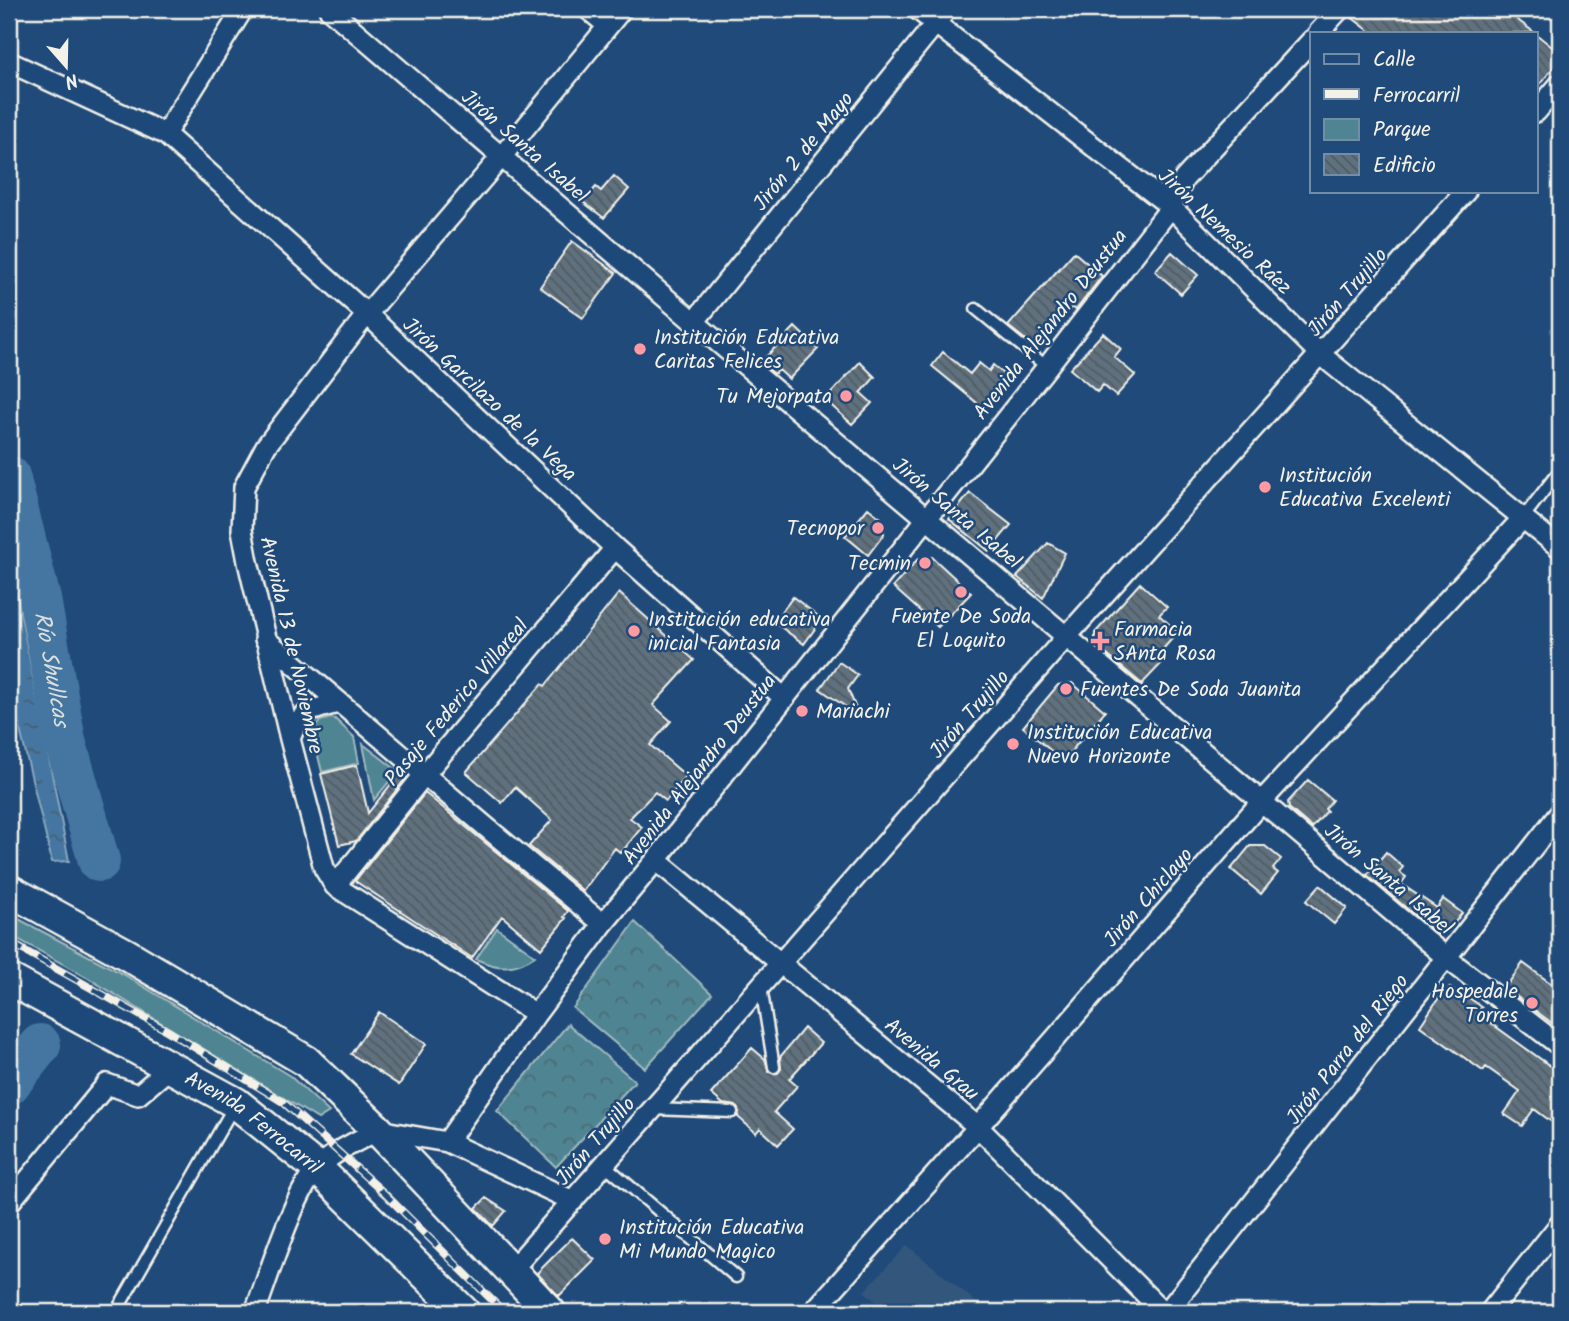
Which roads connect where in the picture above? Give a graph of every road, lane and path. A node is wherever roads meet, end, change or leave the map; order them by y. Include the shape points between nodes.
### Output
1 (243, 9) edge
2 (329, 9) edge
3 (588, 9) edge
4 (622, 9) edge
5 (917, 9) edge
6 (1340, 9) edge
7 (941, 16) edge
8 (608, 26) junction
9 (1319, 32) edge
10 (1310, 42) edge
11 (9, 62) edge
12 (1560, 84) edge
13 (1538, 110) edge
14 (165, 134) junction
15 (502, 156) junction
16 (1465, 192) edge
17 (1171, 207) junction
18 (976, 309) dead end
19 (367, 314) junction
20 (694, 322) junction
21 (1321, 355) junction
22 (1047, 367) junction
23 (1560, 470) edge
24 (927, 517) junction
25 (1523, 518) junction
26 (615, 548) junction
27 (1560, 548) edge
28 (1067, 636) junction
29 (265, 639) junction
30 (785, 698) junction
31 (340, 703) junction
32 (290, 739) junction
33 (424, 775) junction
34 (1262, 801) junction
35 (1560, 813) edge
36 (656, 860) junction
37 (335, 886) junction
38 (9, 890) edge
39 (603, 924) junction
40 (1448, 959) junction
41 (781, 964) junction
42 (9, 979) edge
43 (761, 986) junction
44 (536, 1014) junction
45 (1560, 1046) edge
46 (172, 1066) junction
47 (774, 1067) dead end
48 (236, 1102) junction
49 (653, 1110) junction
50 (732, 1112) dead end
51 (978, 1127) junction
52 (378, 1130) junction
53 (447, 1142) junction
54 (605, 1165) junction
55 (317, 1168) junction
56 (573, 1201) junction
57 (9, 1203) edge
58 (1560, 1224) edge
59 (510, 1272) junction
60 (736, 1277) dead end
61 (116, 1312) edge
62 (255, 1312) edge
63 (464, 1312) edge
64 (550, 1312) edge
65 (813, 1312) edge
66 (1165, 1312) edge
67 (1490, 1312) edge

1 - 14 street
2 - 15 street, Jirón Santa Isabel
3 - 8 street
4 - 8 street, Avenida 13 de Noviembre
5 - 7 street, Jirón Nemesio Ráez
6 - 9 street
7 - 17 street, Jirón Nemesio Ráez
7 - 20 street, Jirón 2 de Mayo
8 - 15 street, Avenida 13 de Noviembre
10 - 17 street, Avenida Alejandro Deustua via 1184,179
11 - 14 street, Jirón Garcilazo de la Vega
12 - 13 street
14 - 19 street, Jirón Garcilazo de la Vega
15 - 19 street, Avenida 13 de Noviembre
15 - 20 street, Jirón Santa Isabel
16 - 21 street, Jirón Trujillo
17 - 21 street, Jirón Nemesio Ráez
17 - 22 street, Avenida Alejandro Deustua
18 - 22 lane
19 - 26 street, Jirón Garcilazo de la Vega
19 - 29 street, Avenida 13 de Noviembre via 266,446 244,487 242,530
20 - 24 street, Jirón Santa Isabel
21 - 25 street, Jirón Nemesio Ráez
21 - 28 street, Jirón Trujillo
22 - 24 street, Avenida Alejandro Deustua
23 - 25 lane
24 - 28 street, Jirón Santa Isabel
24 - 30 street, Avenida Alejandro Deustua
25 - 27 street, Jirón Nemesio Ráez
25 - 34 street, Jirón Chiclayo
26 - 30 street, Jirón Garcilazo de la Vega
26 - 33 street, Pasaje Federico Villareal
28 - 34 street, Jirón Santa Isabel
28 - 41 street, Jirón Trujillo
29 - 31 street
29 - 32 street, Avenida 13 de Noviembre
30 - 36 street, Avenida Alejandro Deustua
31 - 32 street via 306,714 298,720
31 - 33 street
32 - 37 street, Avenida 13 de Noviembre via 324,869
33 - 37 street, Pasaje Federico Villareal
33 - 39 street
34 - 40 street, Jirón Santa Isabel
34 - 51 street, Jirón Chiclayo
35 - 40 street, Jirón Parra del Riego
36 - 39 street, Avenida Alejandro Deustua
36 - 41 street, Avenida Grau
37 - 44 street
38 - 52 main road via 306,1061
39 - 44 street, Avenida Alejandro Deustua
40 - 45 street, Jirón Santa Isabel
40 - 66 street, Jirón Parra del Riego
41 - 43 street, Jirón Trujillo
41 - 51 street, Avenida Grau
42 - 46 main road, Avenida Ferrocarril
43 - 47 lane
43 - 49 street, Jirón Trujillo
44 - 53 street, Avenida Alejandro Deustua
46 - 48 main road, Avenida Ferrocarril
46 - 57 street via 138,1095 107,1084
48 - 55 main road, Avenida Ferrocarril
48 - 61 lane
49 - 50 lane
49 - 54 street, Jirón Trujillo
51 - 65 street, Jirón Chiclayo
51 - 66 street, Avenida Grau
52 - 53 street
52 - 55 street
52 - 59 main road
53 - 56 street
54 - 56 street, Jirón Trujillo
54 - 60 lane
55 - 62 street via 293,1211
55 - 63 main road, Avenida Ferrocarril
56 - 59 street, Jirón Trujillo
58 - 67 street
59 - 64 main road

